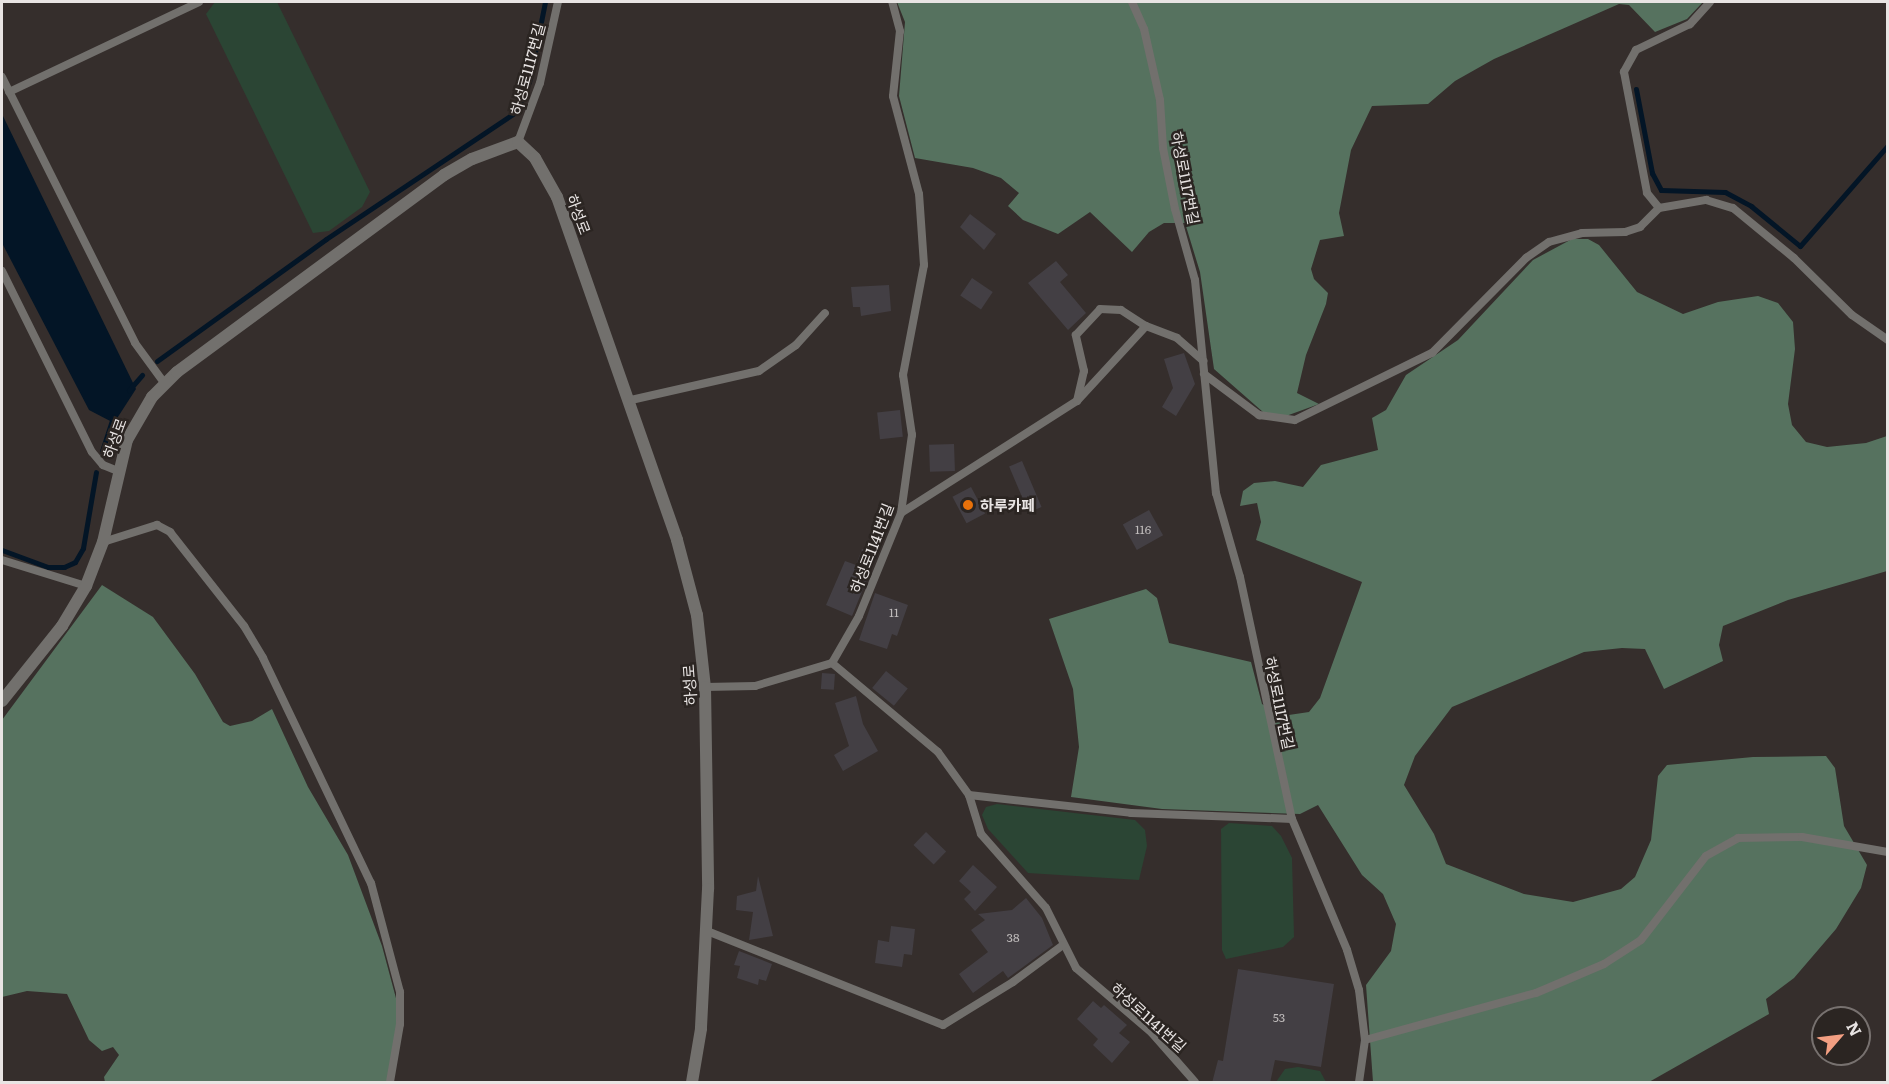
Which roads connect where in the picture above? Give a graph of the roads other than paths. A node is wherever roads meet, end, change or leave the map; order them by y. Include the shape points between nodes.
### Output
1 (199, 2) edge
2 (558, 2) edge
3 (892, 2) edge
4 (1132, 2) edge
5 (1710, 2) edge
6 (2, 77) edge
7 (9, 92) junction
8 (518, 142) junction
9 (1659, 208) junction
10 (2, 272) edge
11 (825, 313) dead end
12 (1146, 326) junction
13 (1887, 340) edge
14 (1203, 361) junction
15 (1204, 374) junction
16 (165, 384) junction
17 (631, 400) junction
18 (1077, 401) junction
19 (118, 471) junction
20 (901, 513) junction
21 (103, 542) junction
22 (2, 560) edge
23 (86, 586) junction
24 (832, 663) junction
25 (705, 687) junction
26 (2, 701) edge
27 (969, 795) junction
28 (1292, 819) junction
29 (1887, 852) edge
30 (707, 931) junction
31 (1063, 945) junction
32 (1365, 1040) junction
33 (390, 1083) edge
34 (692, 1083) edge
35 (1195, 1083) edge
36 (1359, 1083) edge

1 - 7 lane
2 - 8 lane, 하성로1117번길 via 533,110
3 - 20 lane, 하성로1141번길 via 900,31 893,96 923,224 923,283 903,375 912,435
4 - 14 lane, 하성로1117번길 via 1149,47 1175,209 1195,280
5 - 9 lane via 1690,24 1636,50 1624,72 1647,193
6 - 7 lane
7 - 16 lane via 135,343
8 - 16 street, 하성로 via 472,159 444,175
8 - 17 street, 하성로 via 535,158 557,197
9 - 13 lane via 1706,200 1733,208 1794,258 1852,315
9 - 15 lane via 1640,227 1625,232 1582,233 1549,242 1526,258 1432,353 1295,420 1259,415
10 - 19 lane via 92,452 104,465
11 - 17 lane via 796,345 759,372
12 - 14 lane via 1177,338
12 - 18 lane
12 - 18 lane via 1112,307 1100,309 1076,334 1084,371
14 - 15 lane, 하성로1117번길
15 - 28 lane, 하성로1117번길 via 1215,493 1235,554
16 - 19 street, 하성로 via 137,418
17 - 25 street, 하성로 via 690,581
18 - 20 lane
19 - 21 street, 하성로
20 - 24 lane, 하성로1141번길 via 859,616
21 - 23 street, 하성로
21 - 33 lane via 157,525 170,532 244,626 263,658 371,883 400,992 400,1024
22 - 23 lane
23 - 26 street, 하성로 via 62,626
24 - 25 lane via 755,686
24 - 27 lane, 하성로1141번길 via 938,752
25 - 30 street, 하성로
27 - 28 lane via 1131,813
27 - 31 lane, 하성로1141번길 via 981,834 1046,908
28 - 32 lane, 하성로1117번길 via 1354,970
29 - 32 lane via 1802,837 1738,838 1706,856 1641,940 1604,964 1536,993
30 - 31 lane via 943,1025 1013,982
30 - 34 street, 하성로 via 701,1029
31 - 35 lane, 하성로1141번길 via 1085,980 1152,1033
32 - 36 lane, 하성로1117번길

